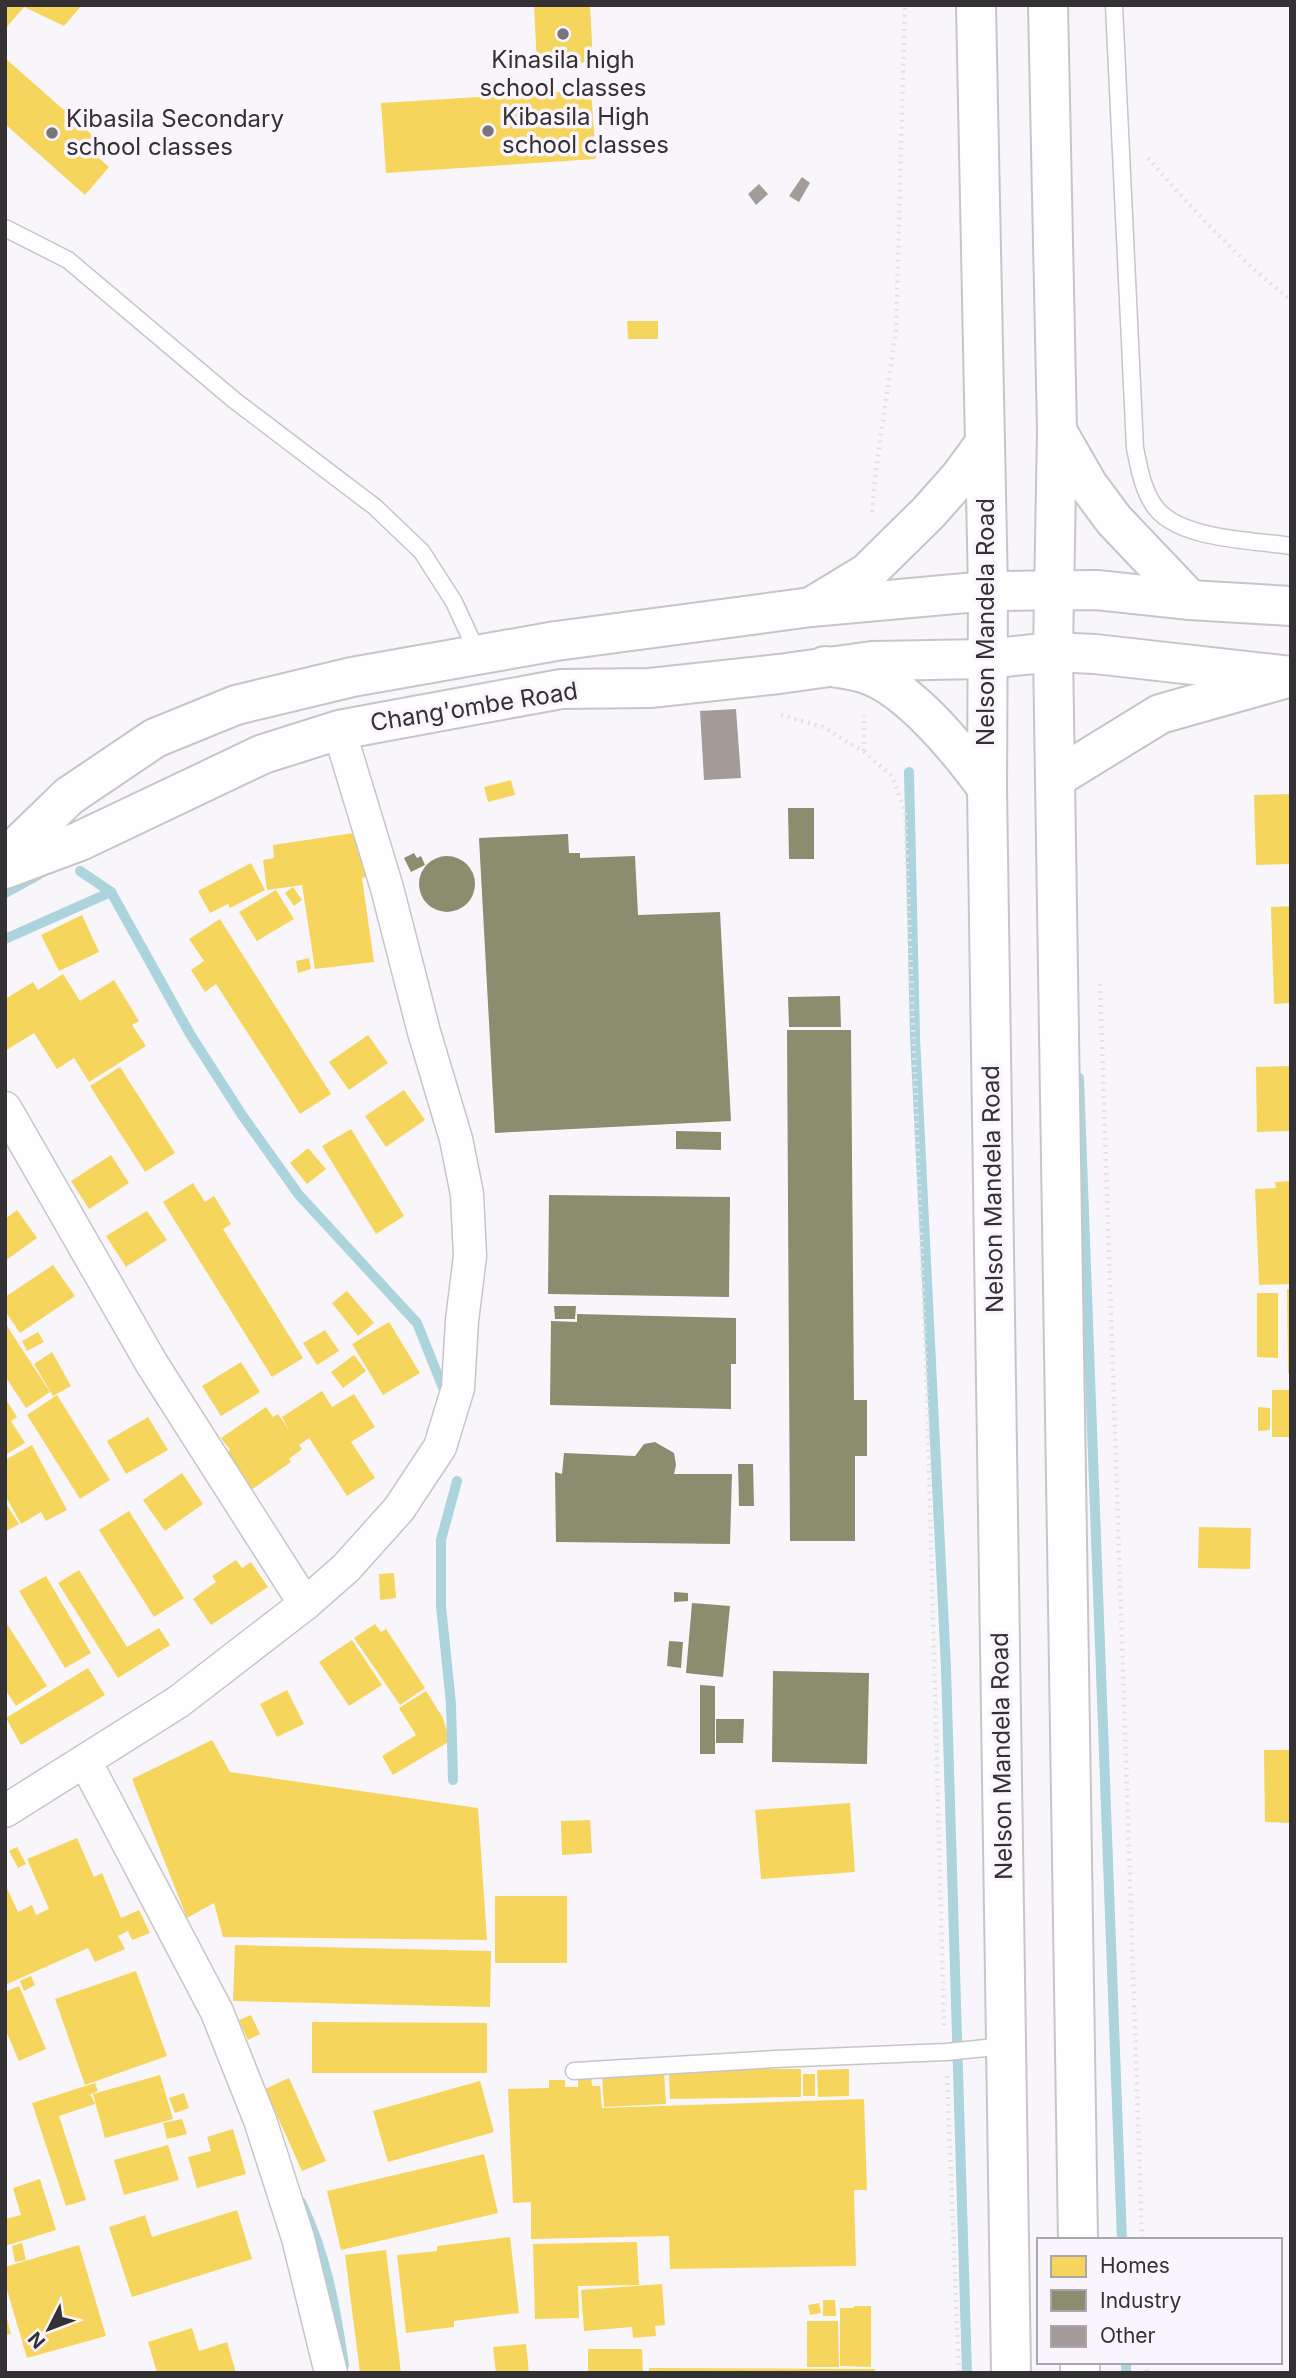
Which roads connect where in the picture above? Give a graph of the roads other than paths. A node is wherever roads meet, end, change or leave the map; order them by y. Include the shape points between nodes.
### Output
1 (976, 5) edge
2 (1048, 5) edge
3 (1114, 5) edge
4 (5, 228) edge
5 (1057, 431) junction
6 (985, 443) junction
7 (1291, 546) edge
8 (1054, 589) junction
9 (988, 591) junction
10 (1190, 600) junction
11 (1291, 606) edge
12 (811, 607) junction
13 (1053, 652) junction
14 (478, 654) junction
15 (987, 659) junction
16 (825, 666) junction
17 (1291, 676) edge
18 (339, 730) junction
19 (1056, 778) junction
20 (987, 788) junction
21 (5, 858) edge
22 (5, 869) edge
23 (5, 1108) edge
24 (305, 1604) junction
25 (85, 1761) junction
26 (5, 1811) edge
27 (1006, 2046) junction
28 (574, 2071) dead end
29 (1078, 2238) edge
30 (331, 2373) edge
31 (1011, 2373) edge

1 - 6 main road, Nelson Mandela Road
2 - 5 main road
3 - 7 lane via 1135,447 1142,482 1154,507 1175,523 1213,536
4 - 14 lane via 68,260 234,400 374,507 422,552 454,602
5 - 8 main road
5 - 10 main road via 1114,520
6 - 9 main road, Nelson Mandela Road
6 - 12 main road via 928,513 867,573
8 - 9 main road
8 - 10 main road
8 - 13 main road
9 - 12 main road
9 - 15 main road, Nelson Mandela Road
10 - 11 main road
12 - 14 main road
13 - 15 main road, Chang'ombe Road
13 - 17 main road, Chang'ombe Road
13 - 19 main road
14 - 21 main road via 236,705 155,738 69,796
15 - 16 main road, Chang'ombe Road
15 - 20 main road, Nelson Mandela Road
16 - 18 main road, Chang'ombe Road via 650,688 561,689
16 - 20 main road via 864,673 885,683 959,749
17 - 19 main road via 1160,714
18 - 22 main road, Chang'ombe Road via 263,754 92,835
18 - 24 street via 456,1139 467,1194 470,1256 458,1388 440,1447 399,1509 346,1568
19 - 29 main road
20 - 27 main road, Nelson Mandela Road
23 - 24 street via 152,1364
24 - 25 street via 178,1702
25 - 26 street
25 - 30 street via 217,2012 260,2120 298,2238
27 - 28 lane
27 - 31 main road, Nelson Mandela Road

